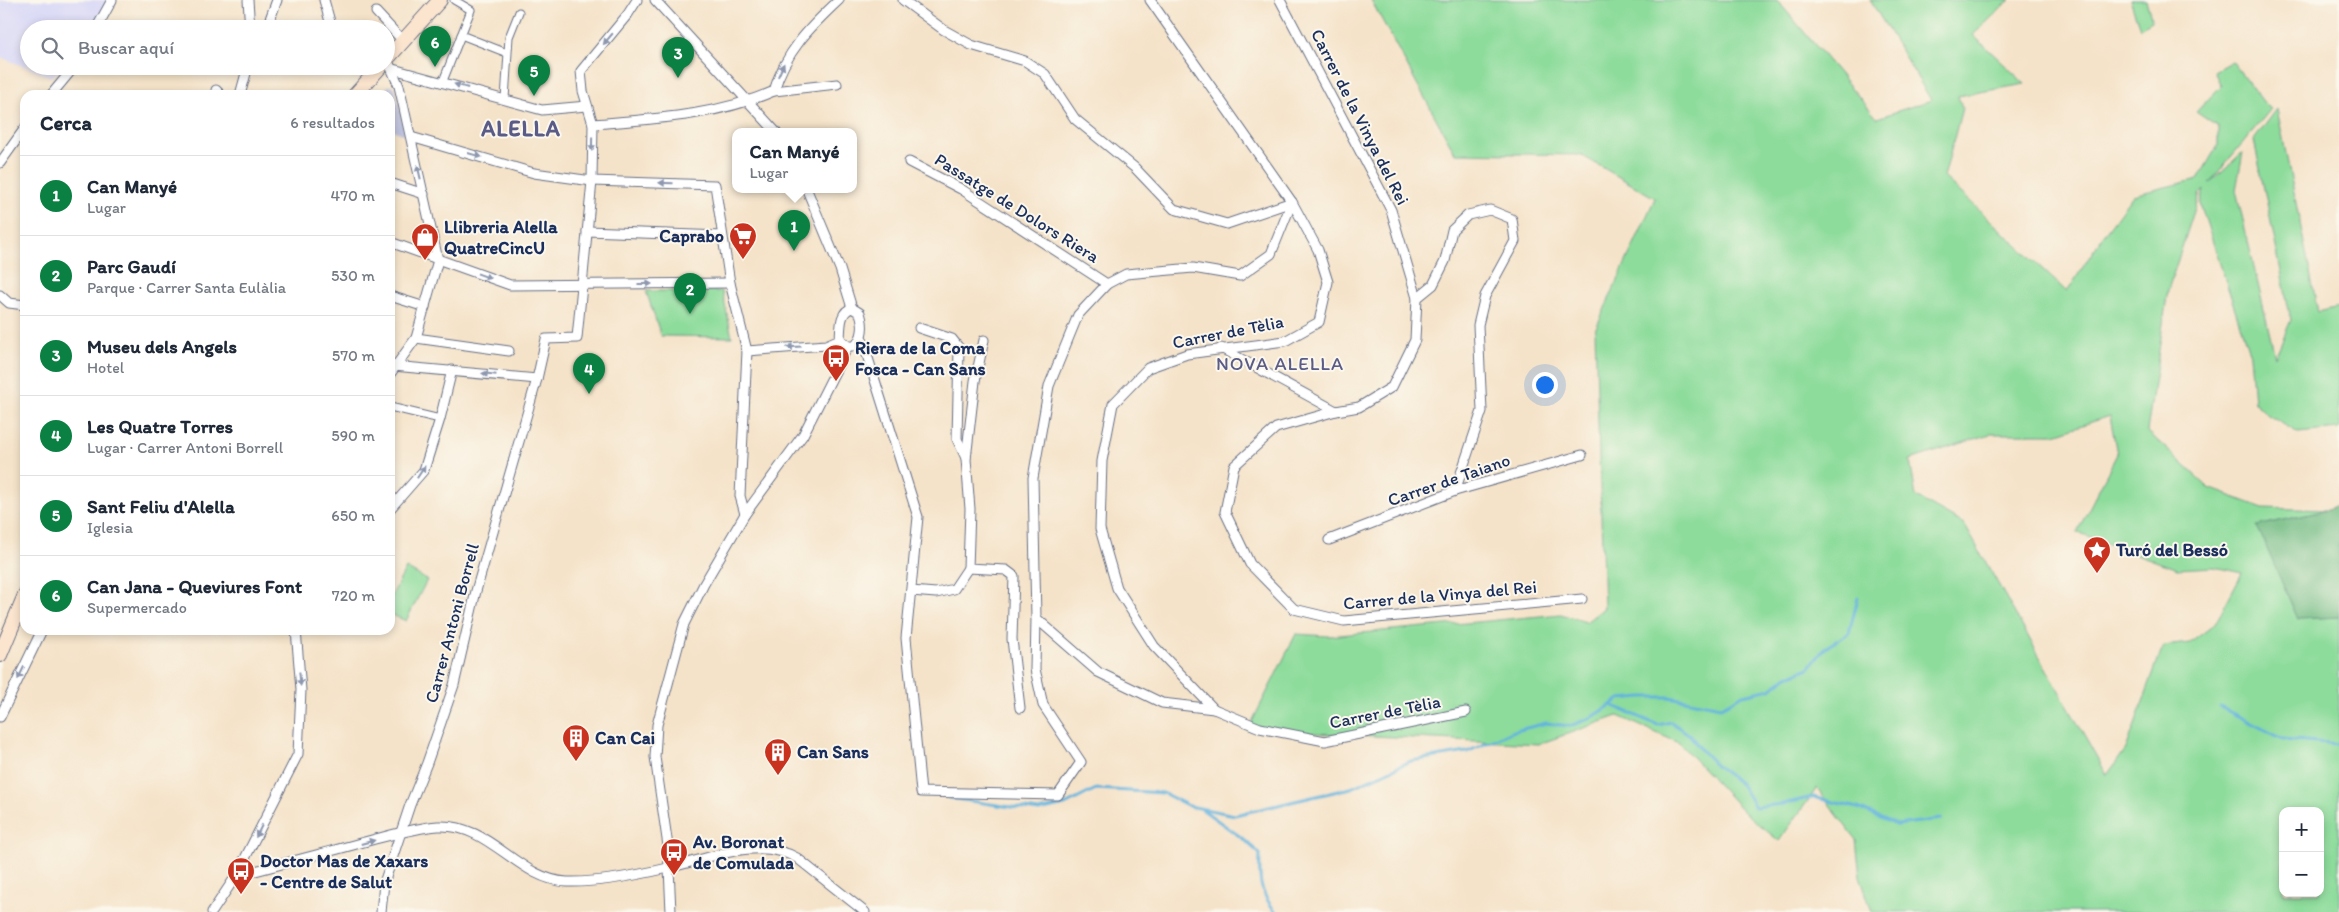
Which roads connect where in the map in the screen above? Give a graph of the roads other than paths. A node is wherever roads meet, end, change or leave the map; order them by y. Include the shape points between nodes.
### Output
1 (112, 0) edge
2 (248, 0) edge
3 (277, 0) edge
4 (324, 0) edge
5 (454, 0) edge
6 (638, 0) edge
7 (656, 0) edge
8 (839, 0) edge
9 (903, 0) edge
10 (1150, 0) edge
11 (1280, 0) edge
12 (435, 2) edge
13 (376, 12) dead end
14 (519, 12) dead end
15 (270, 19) dead end
16 (101, 20) edge
17 (249, 20) edge
18 (330, 20) edge
19 (383, 20) edge
20 (395, 32) edge
21 (461, 35) junction
22 (403, 41) junction
23 (395, 51) edge
24 (507, 53) junction
25 (395, 69) edge
26 (68, 75) edge
27 (246, 75) edge
28 (374, 75) edge
29 (390, 75) edge
30 (442, 81) junction
31 (837, 84) dead end
32 (56, 90) edge
33 (241, 90) edge
34 (360, 90) edge
35 (774, 91) junction
36 (506, 100) junction
37 (750, 102) junction
38 (587, 106) junction
39 (593, 124) junction
40 (773, 128) edge
41 (20, 135) edge
42 (411, 137) junction
43 (909, 162) dead end
44 (0, 163) edge
45 (592, 181) junction
46 (395, 185) edge
47 (808, 193) edge
48 (424, 194) junction
49 (1292, 202) junction
50 (587, 231) junction
51 (722, 236) junction
52 (395, 244) edge
53 (438, 260) junction
54 (730, 283) junction
55 (582, 284) junction
56 (1107, 284) junction
57 (0, 295) edge
58 (395, 298) edge
59 (1417, 298) junction
60 (20, 304) edge
61 (425, 307) junction
62 (852, 308) junction
63 (919, 328) dead end
64 (416, 338) junction
65 (840, 339) junction
66 (862, 339) junction
67 (984, 340) dead end
68 (848, 346) junction
69 (1221, 348) junction
70 (509, 351) dead end
71 (747, 351) junction
72 (395, 365) edge
73 (395, 369) edge
74 (452, 370) junction
75 (537, 379) junction
76 (395, 408) edge
77 (1336, 411) junction
78 (440, 419) junction
79 (1582, 455) dead end
80 (966, 459) junction
81 (1455, 491) junction
82 (395, 503) edge
83 (745, 514) junction
84 (1329, 540) dead end
85 (968, 568) junction
86 (911, 591) junction
87 (1582, 599) dead end
88 (20, 607) edge
89 (1036, 618) junction
90 (40, 635) edge
91 (296, 635) edge
92 (0, 655) edge
93 (1020, 708) dead end
94 (1214, 709) junction
95 (1466, 712) dead end
96 (0, 717) edge
97 (400, 833) junction
98 (669, 868) junction
99 (236, 876) junction
100 (212, 912) edge
101 (381, 912) edge
102 (671, 912) edge
103 (865, 912) edge

1 - 16 street
2 - 17 street
3 - 15 street
4 - 18 street
5 - 21 street via 471,10
6 -> 38 street via 581,71
7 - 37 street
35 -> 8 street via 780,70 792,49 808,28
9 - 49 street via 971,45 1025,62 1045,74 1076,119 1135,168 1174,209 1226,224
10 - 49 street, Carrer de Tèlia
11 - 59 street, Carrer de la Vinya del Rei via 1391,210
12 - 22 main road
13 - 19 street
14 - 24 street via 509,37
20 - 22 street
21 - 24 street
21 - 30 street
22 - 23 main road
24 - 36 street
25 - 30 street
26 - 32 street
27 - 33 street
28 - 34 main road
29 - 42 street via 399,86
36 -> 30 street
31 - 35 street
35 - 37 street
36 - 38 street via 542,110
37 - 39 street via 674,117
37 - 40 street
38 - 39 street
39 -> 45 street
41 - 44 street
42 -> 45 street via 534,173
48 -> 42 street
43 - 56 street, Passatge de Dolors Riera via 962,189
45 - 50 street
51 -> 45 street via 715,185
46 - 48 street
47 - 62 street via 840,269
48 - 53 street
49 - 56 street via 1271,254 1240,276 1193,268 1126,274
49 - 69 street, Carrer de Tèlia via 1318,250 1328,282 1319,322 1285,341
50 - 51 street
50 - 55 street
51 - 54 street
52 - 53 street
53 -> 55 street via 510,285
53 - 61 street
55 -> 54 street
54 - 71 street
55 - 75 street, Carrer Antoni Borrell via 577,338 546,339
56 - 89 street via 1078,315 1049,386 1033,478
57 - 60 street via 9,303
58 - 61 street
59 - 77 street, Carrer de la Vinya del Rei via 1415,340 1392,387 1359,407
59 - 81 street via 1433,285 1444,261 1452,230 1468,215 1490,210 1512,219 1515,241 1485,296 1478,325 1482,411
61 - 64 street
62 - 65 street via 842,316
62 - 66 street via 860,313 863,321
63 - 80 street via 952,339 959,348 957,439
64 - 70 street
64 - 72 street
65 - 68 street
65 -> 71 street via 826,346
66 - 68 street via 855,346
66 - 86 street via 918,516
67 - 80 street via 975,382
68 - 83 street via 803,435
69 - 77 street
69 - 94 street, Carrer de Tèlia via 1187,354 1148,368 1113,404 1102,461 1100,529 1117,588 1154,646
71 - 83 street via 740,496
73 - 74 street
75 -> 74 street
74 - 78 street
75 - 97 street, Carrer Antoni Borrell via 476,591 454,685
76 - 78 street
77 - 87 street, Carrer de la Vinya del Rei via 1276,428 1234,466 1225,512 1250,564 1294,608 1344,621
82 -> 78 street via 424,470
79 - 81 street, Carrer de Taiano
80 - 85 street via 970,509
81 - 84 street, Carrer de Taiano
83 - 98 street via 684,624 657,725 656,757
85 - 86 street via 954,589 936,593
85 - 93 street via 1006,570 1014,576 1012,639
86 - 89 street via 906,638 921,792 1058,795 1081,762 1043,704 1035,670
88 - 92 main road
89 - 94 street via 1098,672 1162,704
90 -> 96 street
91 -> 99 street via 301,690 298,754
94 - 95 street, Carrer de Tèlia via 1260,728 1326,741
97 - 98 street via 440,826 461,828 481,836 528,869 546,878 565,882 585,882
99 -> 97 street
97 - 101 street, Carrer Antoni Borrell via 384,883
98 - 102 street
98 - 103 street via 747,850 781,851 797,858
99 - 100 street

